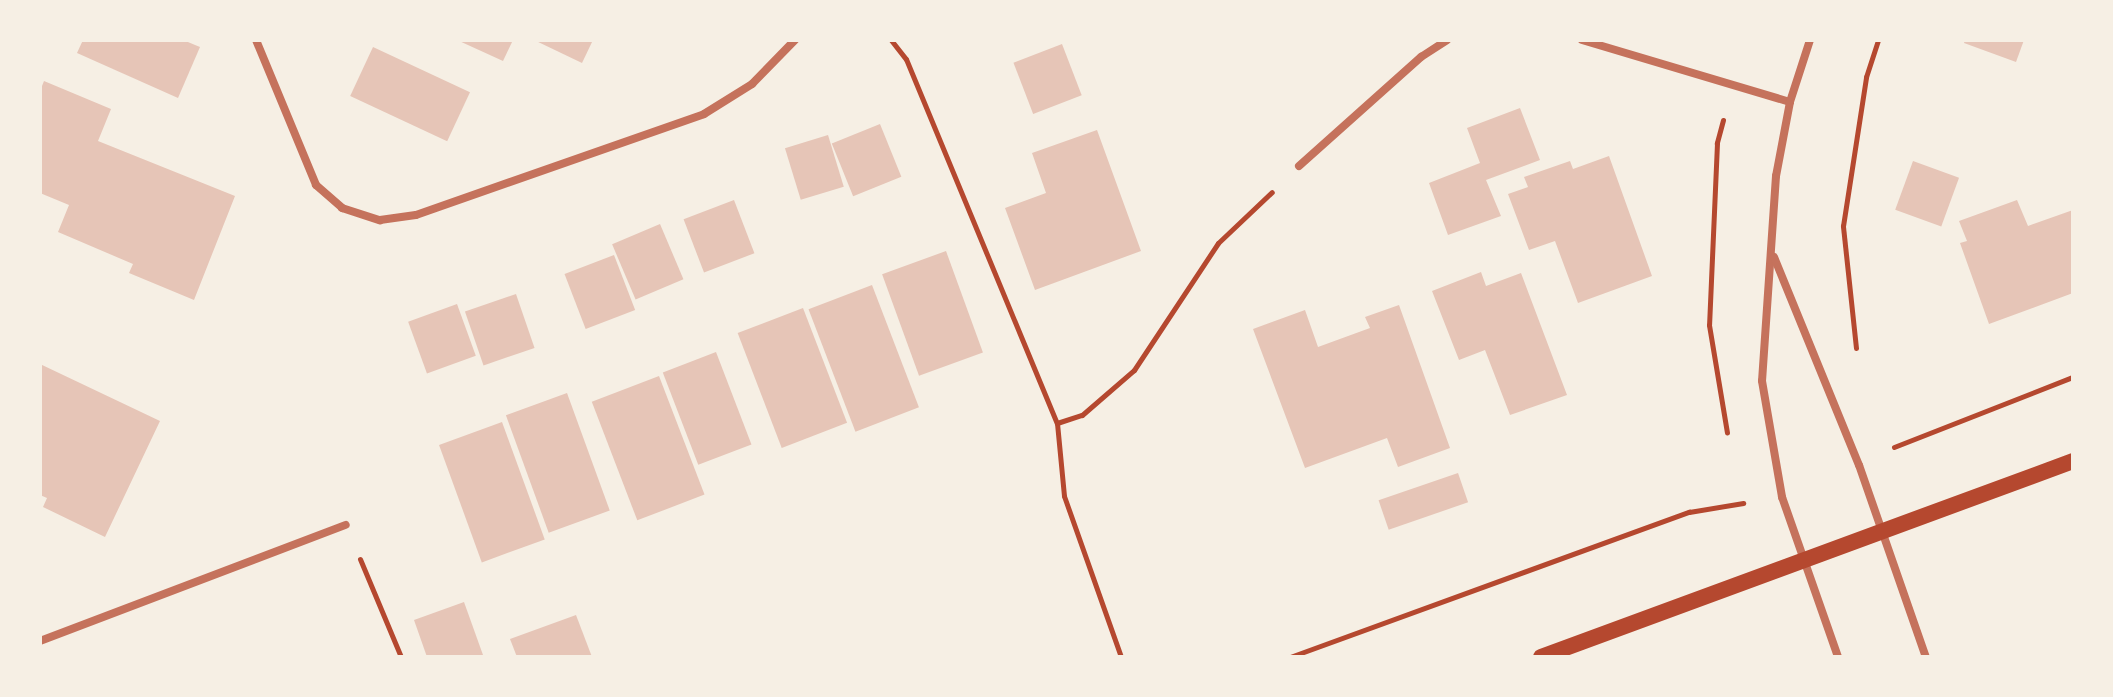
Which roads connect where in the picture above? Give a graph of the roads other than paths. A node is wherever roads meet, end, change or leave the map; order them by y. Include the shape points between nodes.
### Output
1 (256, 40) edge
2 (795, 40) edge
3 (1447, 40) edge
4 (1582, 40) edge
5 (1810, 40) edge
6 (1790, 102) junction
7 (1299, 166) road end
8 (1772, 253) junction
9 (2073, 461) edge
10 (346, 525) road end
11 (1882, 532) junction
12 (1804, 561) junction
13 (40, 641) edge
14 (1541, 657) edge
15 (1838, 657) edge
16 (1926, 657) edge

1 - 2 street via 316,185 342,208 380,220 416,215 704,114 735,97
3 - 7 street
4 - 6 street
5 - 6 street
6 - 8 street via 1776,176
8 - 11 street
8 - 12 street via 1762,381 1782,497
9 - 11 main road
10 - 13 street
11 - 12 main road
11 - 16 street
12 - 14 main road
12 - 15 street

